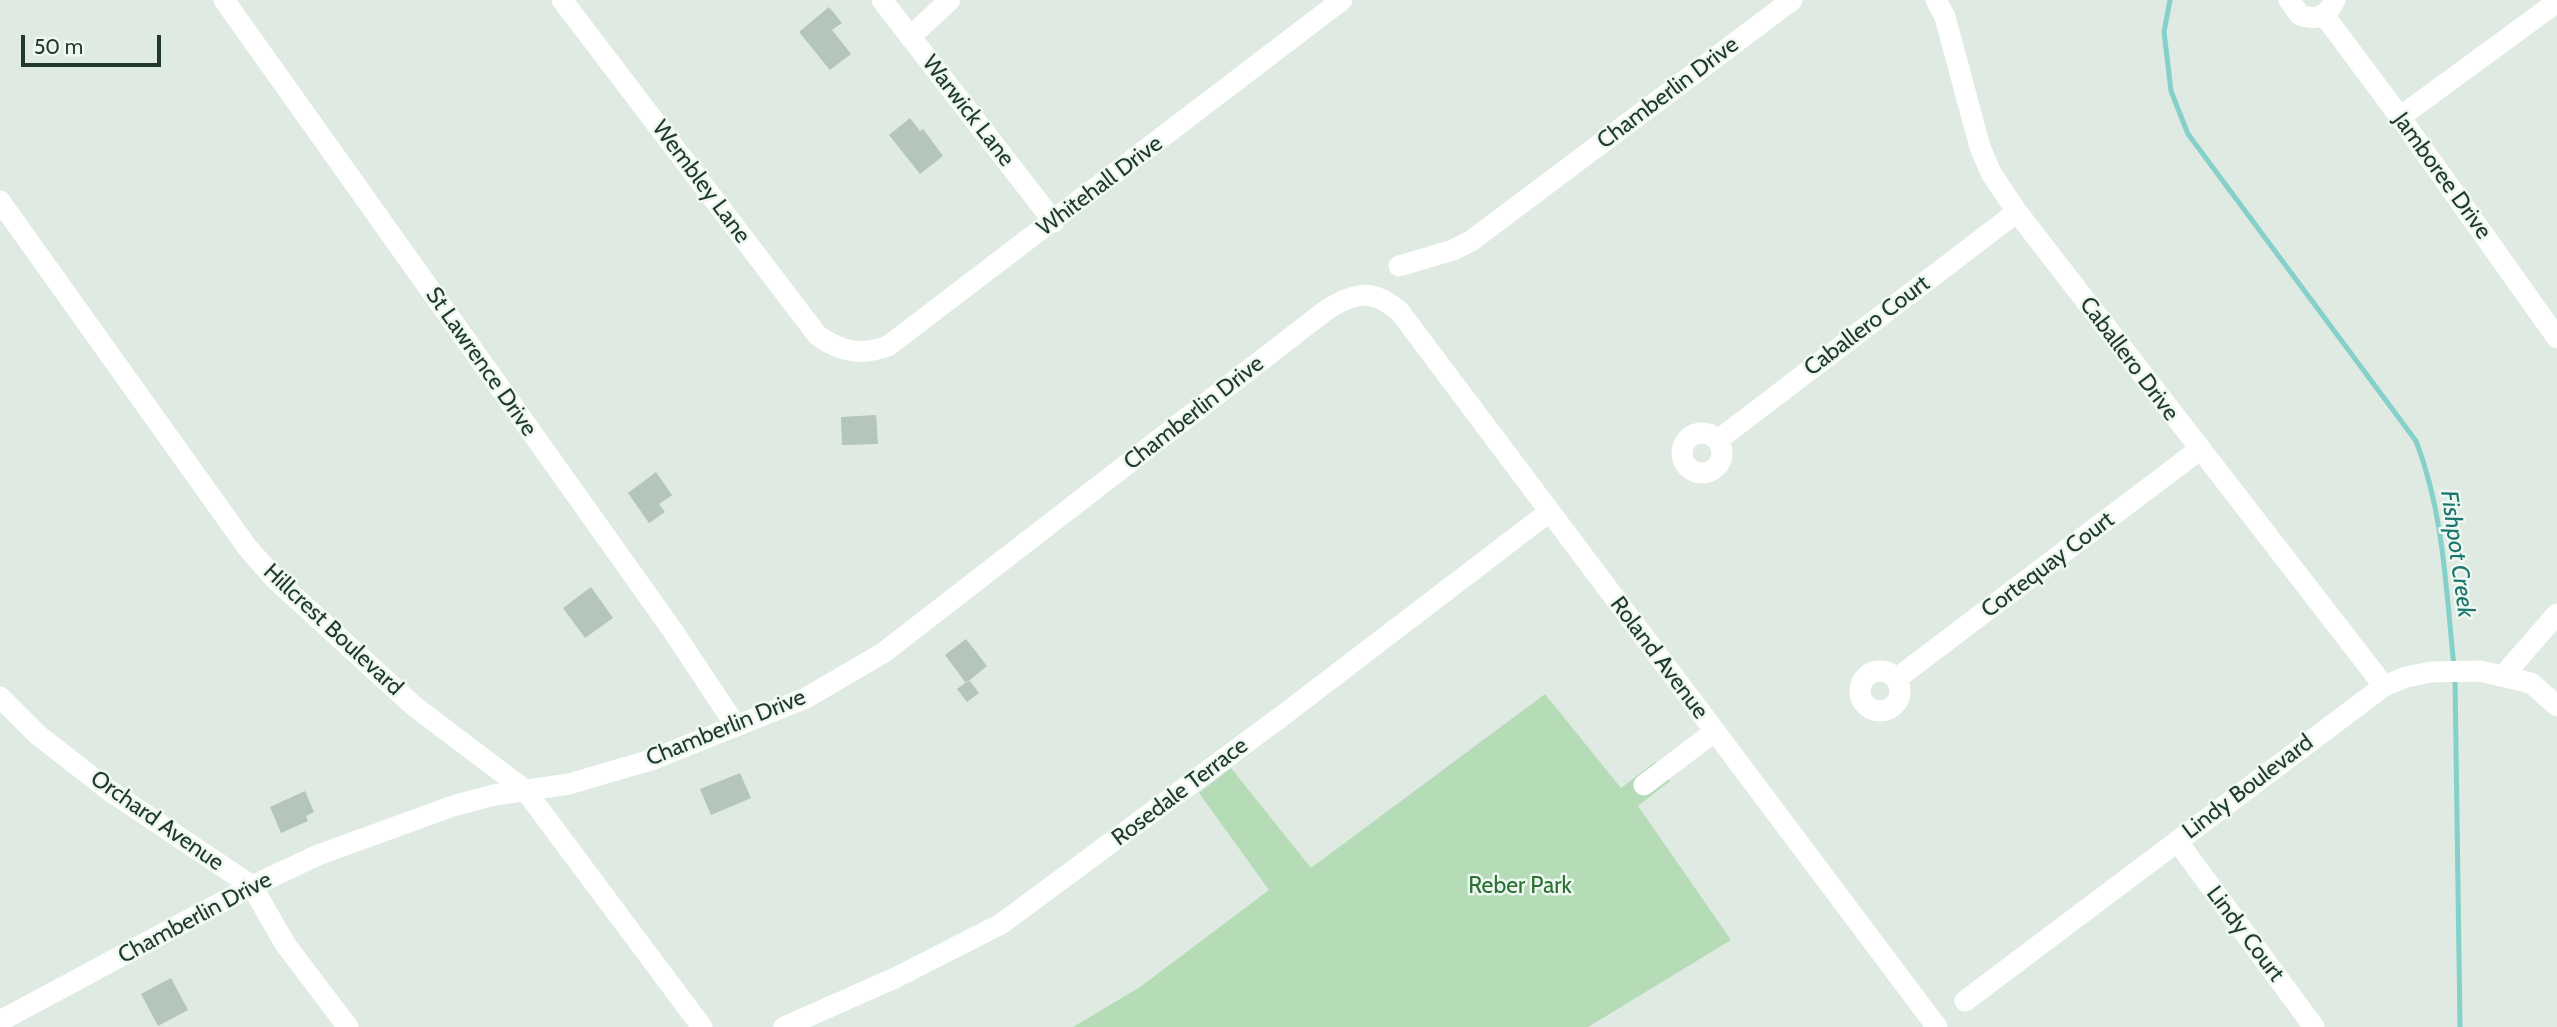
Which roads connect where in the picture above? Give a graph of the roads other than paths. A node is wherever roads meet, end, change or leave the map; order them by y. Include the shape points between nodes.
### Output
1 (223, 0) edge
2 (562, 0) edge
3 (882, 0) edge
4 (950, 0) edge
5 (1342, 0) edge
6 (1792, 0) edge
7 (1936, 0) edge
8 (2289, 0) edge
9 (2557, 2) edge
10 (2329, 8) edge
11 (910, 37) junction
12 (2400, 117) junction
13 (0, 201) edge
14 (2017, 212) junction
15 (1054, 222) junction
16 (1399, 266) dead end
17 (1376, 296) joint
18 (2557, 338) edge
19 (850, 351) joint
20 (1718, 440) dead end
21 (2199, 450) junction
22 (1549, 512) junction
23 (2557, 614) edge
24 (2503, 676) junction
25 (1896, 679) dead end
26 (2384, 686) junction
27 (0, 696) edge
28 (2557, 706) edge
29 (736, 726) junction
30 (1714, 732) junction
31 (1644, 785) dead end
32 (526, 790) junction
33 (2177, 841) junction
34 (252, 887) junction
35 (1965, 1000) dead end
36 (0, 1021) edge
37 (348, 1027) edge
38 (702, 1027) edge
39 (784, 1027) edge
40 (1937, 1027) edge
41 (2314, 1027) edge

1 - 29 street, St Lawrence Drive
2 - 19 street, Wembley Lane via 818,336
3 - 11 street, Warwick Lane
4 - 11 street
5 - 15 street, Whitehall Drive
6 - 16 street, Chamberlin Drive via 1471,241
7 - 14 street, Caballero Drive via 1945,17 1980,147
8 - 10 street, Jamboree Drive via 2300,15 2316,18
9 - 12 street
10 - 12 street, Jamboree Drive
11 - 15 street, Warwick Lane
12 - 18 street, Jamboree Drive
13 - 32 street, Hillcrest Boulevard via 247,547 275,579 414,705
14 - 20 street, Caballero Court
14 - 21 street, Caballero Drive
15 - 19 street, Whitehall Drive via 888,346 872,352
17 - 22 street, Roland Avenue via 1400,312
17 - 29 street, Chamberlin Drive via 1352,297 1325,311 883,653 806,698
21 - 25 street, Cortequay Court
21 - 26 street, Caballero Drive
22 - 30 street, Roland Avenue
22 - 39 street, Rosedale Terrace via 1002,924
23 - 24 street
24 - 26 street, Lindy Boulevard via 2480,671 2431,672
24 - 28 street, Lindy Boulevard via 2531,683
26 - 33 street, Lindy Boulevard
27 - 34 street, Orchard Avenue via 38,735 110,791
29 - 32 street, Chamberlin Drive via 652,760 569,784
30 - 31 street
30 - 40 street, Roland Avenue
32 - 34 street, Chamberlin Drive via 453,806 373,834
32 - 38 street, Hillcrest Boulevard
33 - 35 street, Lindy Boulevard
33 - 41 street, Lindy Court
34 - 36 street, Chamberlin Drive
34 - 37 street, Orchard Avenue via 285,944

